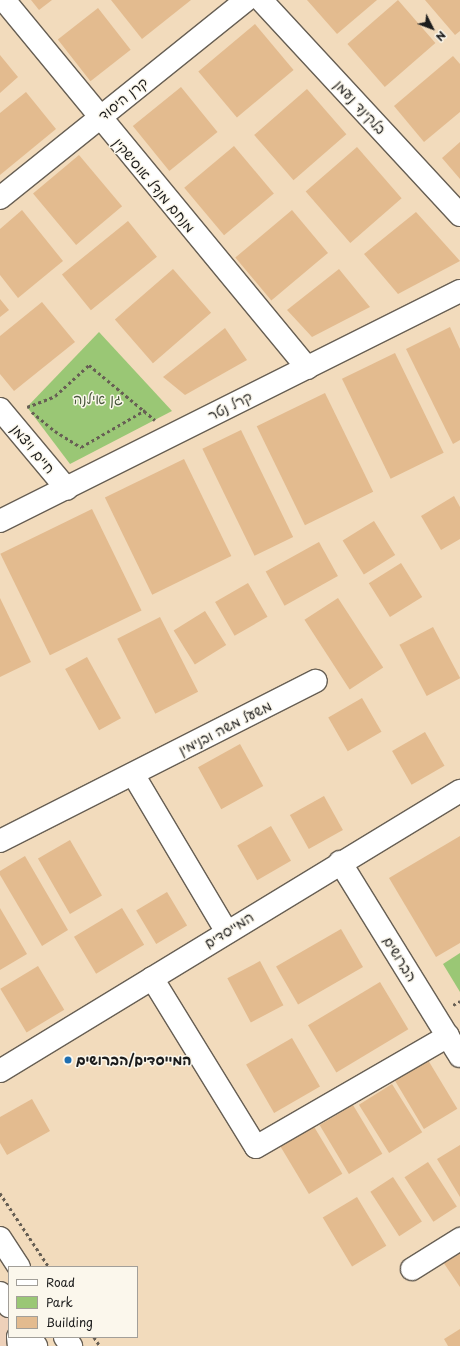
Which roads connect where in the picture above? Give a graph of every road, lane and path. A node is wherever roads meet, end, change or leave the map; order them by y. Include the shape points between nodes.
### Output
1 (4, 0) edge
2 (246, 0) edge
3 (261, 0) edge
4 (99, 118) junction
5 (0, 198) edge
6 (460, 215) edge
7 (460, 291) edge
8 (307, 368) junction
9 (0, 408) edge
10 (145, 410) junction
11 (171, 436) junction
12 (67, 489) junction
13 (0, 521) edge
14 (316, 681) dead end
15 (133, 774) junction
16 (460, 791) edge
17 (0, 841) edge
18 (340, 862) junction
19 (227, 932) junction
20 (152, 978) junction
21 (448, 1036) junction
22 (460, 1056) edge
23 (0, 1071) edge
24 (0, 1193) edge
25 (0, 1238) edge
26 (460, 1239) edge
27 (18, 1266) edge
28 (47, 1266) edge
29 (412, 1269) dead end
30 (0, 1293) edge
31 (8, 1305) edge

1 - 4 street, מנחם מנדל אוסישקין
2 - 4 street, קרן היסוד
3 - 6 street, בלקינד נעמן
4 - 5 street, קרן היסוד
4 - 8 street, מנחם מנדל אוסישקין
7 - 8 street, קרל נטר
8 - 11 street, קרל נטר
9 - 12 street, חיים ויצמן
10 - 10 path via 128,400 89,365 55,396 27,407 56,431 81,447
10 - 11 path
11 - 12 street, קרל נטר
12 - 13 street, קרל נטר
14 - 15 street, משעל משה ובנימין
15 - 17 street, משעל משה ובנימין
15 - 19 street
16 - 18 street, המייסדים
18 - 19 street, המייסדים
18 - 21 street, הברושים
19 - 20 street, המייסדים
20 - 21 street via 256,1148
20 - 23 street, המייסדים
21 - 22 street, הברושים
24 - 28 path
25 - 27 street
26 - 29 street
30 - 31 street

